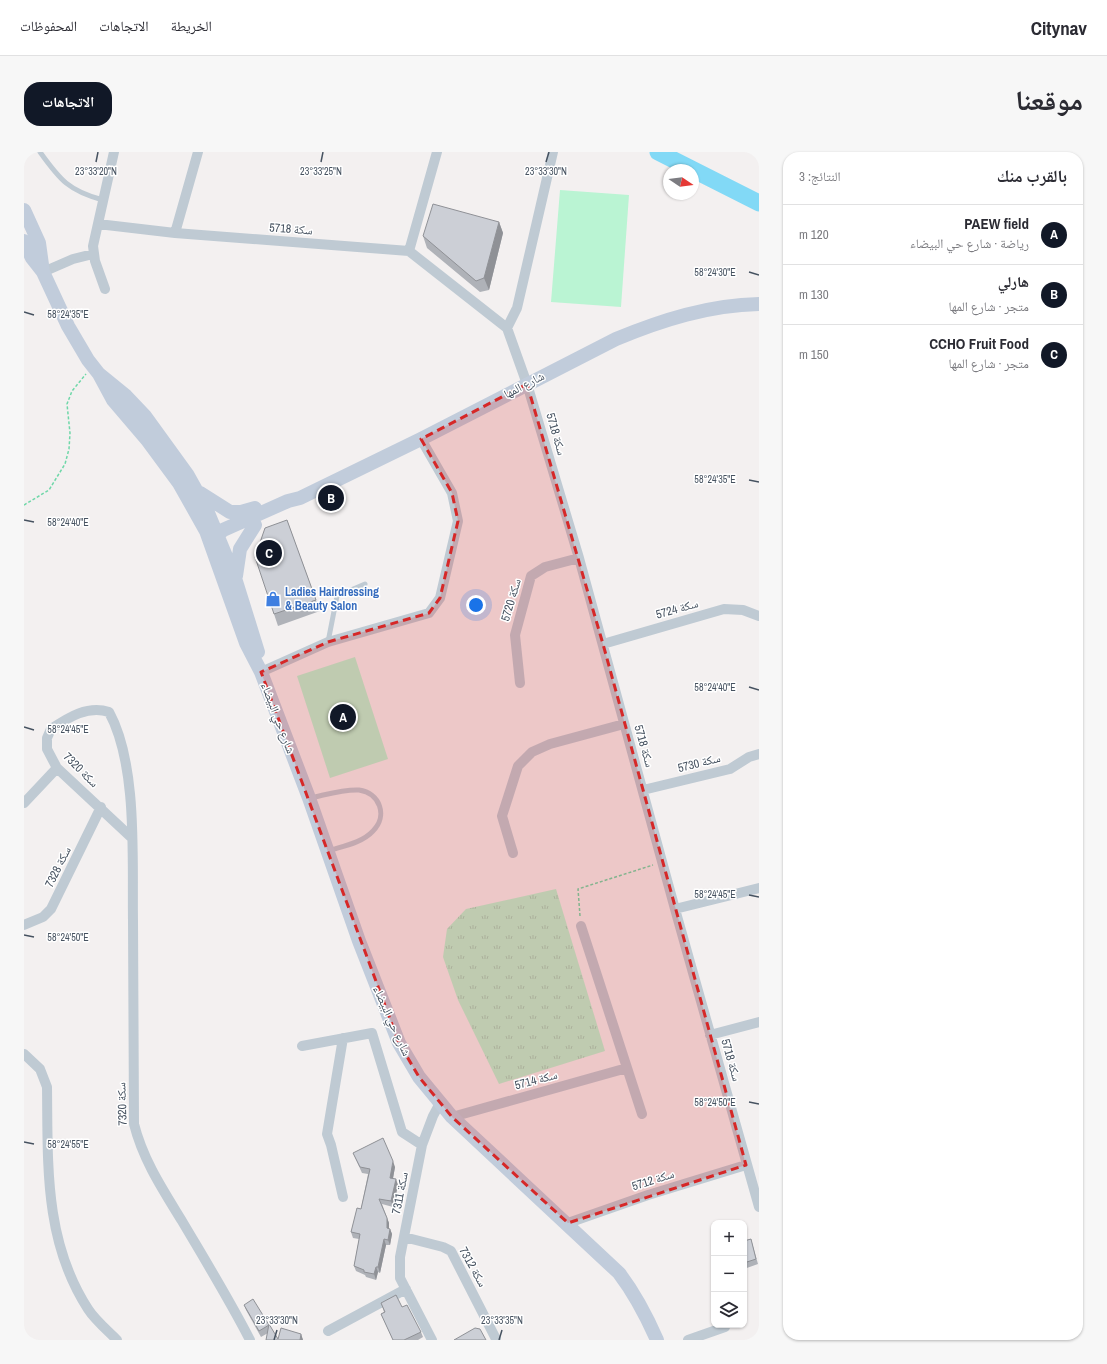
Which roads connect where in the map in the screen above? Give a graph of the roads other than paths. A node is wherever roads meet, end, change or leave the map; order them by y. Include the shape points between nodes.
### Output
1 (40, 152) edge
2 (114, 152) edge
3 (198, 152) edge
4 (437, 152) edge
5 (553, 152) edge
6 (103, 200) junction
7 (24, 210) edge
8 (98, 224) junction
9 (175, 233) junction
10 (24, 241) edge
11 (409, 251) junction
12 (93, 254) junction
13 (44, 272) junction
14 (105, 289) dead end
15 (759, 304) edge
16 (507, 328) junction
17 (96, 370) junction
18 (527, 384) junction
19 (422, 439) junction
20 (197, 491) junction
21 (300, 498) junction
22 (267, 510) junction
23 (255, 525) junction
24 (214, 538) junction
25 (579, 558) junction
26 (235, 578) junction
27 (365, 584) dead end
28 (759, 616) edge
29 (328, 642) junction
30 (603, 644) junction
31 (261, 672) junction
32 (520, 683) dead end
33 (624, 724) junction
34 (759, 754) edge
35 (57, 768) junction
36 (643, 790) junction
37 (310, 798) junction
38 (24, 803) edge
39 (101, 807) junction
40 (132, 838) junction
41 (328, 851) junction
42 (512, 853) dead end
43 (759, 888) edge
44 (675, 909) junction
45 (24, 926) edge
46 (581, 926) road end
47 (759, 1022) edge
48 (710, 1035) junction
49 (343, 1038) junction
50 (302, 1046) dead end
51 (24, 1054) edge
52 (627, 1068) junction
53 (440, 1103) junction
54 (642, 1114) dead end
55 (452, 1117) junction
56 (422, 1145) junction
57 (746, 1165) junction
58 (343, 1198) dead end
59 (759, 1207) edge
60 (568, 1223) junction
61 (404, 1237) junction
62 (406, 1289) junction
63 (722, 1328) edge
64 (328, 1331) dead end
65 (496, 1339) edge
66 (117, 1340) edge
67 (250, 1340) edge
68 (432, 1340) edge
69 (657, 1340) edge
70 (688, 1340) edge

1 - 6 lane via 62,180 72,188 84,195
2 - 6 street
3 - 9 street
4 - 11 street
5 - 16 street via 518,308
6 - 8 street
7 - 13 main road via 41,250
8 - 9 street, سكة 5718
8 - 12 street
9 - 11 street, سكة 5718
10 - 13 main road via 32,258
11 - 16 street
12 - 13 street via 72,259
12 - 14 street
13 - 17 main road via 68,326
15 - 18 main road, شارع المها via 701,310 648,325
16 - 18 street, سكة 5718
17 - 20 main road via 145,416
17 - 24 main road via 113,400 179,483
18 - 19 main road, شارع المها
18 - 25 street, سكة 5718
19 - 21 main road, شارع المها
19 - 29 street via 452,493 458,521 440,598 429,613
20 - 22 main road via 230,512 257,508
20 - 24 main road
21 - 22 main road, شارع المها
21 - 23 main road, شارع المها via 284,510
22 - 24 main road, شارع المها via 222,530
23 - 24 main road, شارع المها via 228,538
23 - 26 main road via 240,549
24 - 26 main road
24 - 31 main road via 246,643
25 - 30 street, سكة 5718
25 - 32 street, سكة 5720 via 545,567 531,576 515,635
26 - 31 main road via 255,642
27 - 29 lane via 337,596
28 - 30 street, سكة 5724 via 743,610 724,609
29 - 31 street
30 - 33 street, سكة 5718
31 - 37 main road, شارع حي البيضاء
33 - 36 street, سكة 5718
33 - 42 street via 550,744 532,752 518,766 502,816
34 - 36 street, سكة 5730 via 730,769
35 - 38 street
35 - 39 street, سكة 7320
35 - 40 street, سكة 7320 via 47,749 47,738 51,729 89,709 109,712 118,728 128,772
36 - 44 street, سكة 5718
37 - 41 main road, شارع حي البيضاء
37 - 41 lane via 359,790 373,794 379,802 379,820 374,831 365,838
39 - 40 street, سكة 7320
39 - 45 street, سكة 7328 via 51,909 44,918
40 - 67 street, سكة 7320 via 134,1124 152,1172
41 - 53 main road, شارع حي البيضاء via 359,941 399,1043 419,1076
43 - 44 street
44 - 48 street, سكة 5718
46 - 52 street
47 - 48 street, سكة 5718
48 - 57 street, سكة 5718
49 - 50 street
49 - 56 street via 372,1033 402,1132
49 - 58 street via 327,1134
51 - 66 street via 40,1069 47,1087 51,1206 58,1242 71,1277 89,1310
52 - 54 street
52 - 55 street, سكة 5714
53 - 55 main road, شارع حي البيضاء
53 - 56 street, سكة 7311
55 - 60 main road, شارع حي البيضاء
56 - 61 street, سكة 7311
57 - 59 street, سكة 5718
57 - 60 street, سكة 5712
60 - 69 main road, شارع حي البيضاء via 629,1285 645,1311
61 - 62 street, سكة 7311 via 400,1257 400,1278
61 - 65 street, سكة 7312 via 451,1251
62 - 64 street
62 - 68 street, سكة 7311
63 - 70 street

